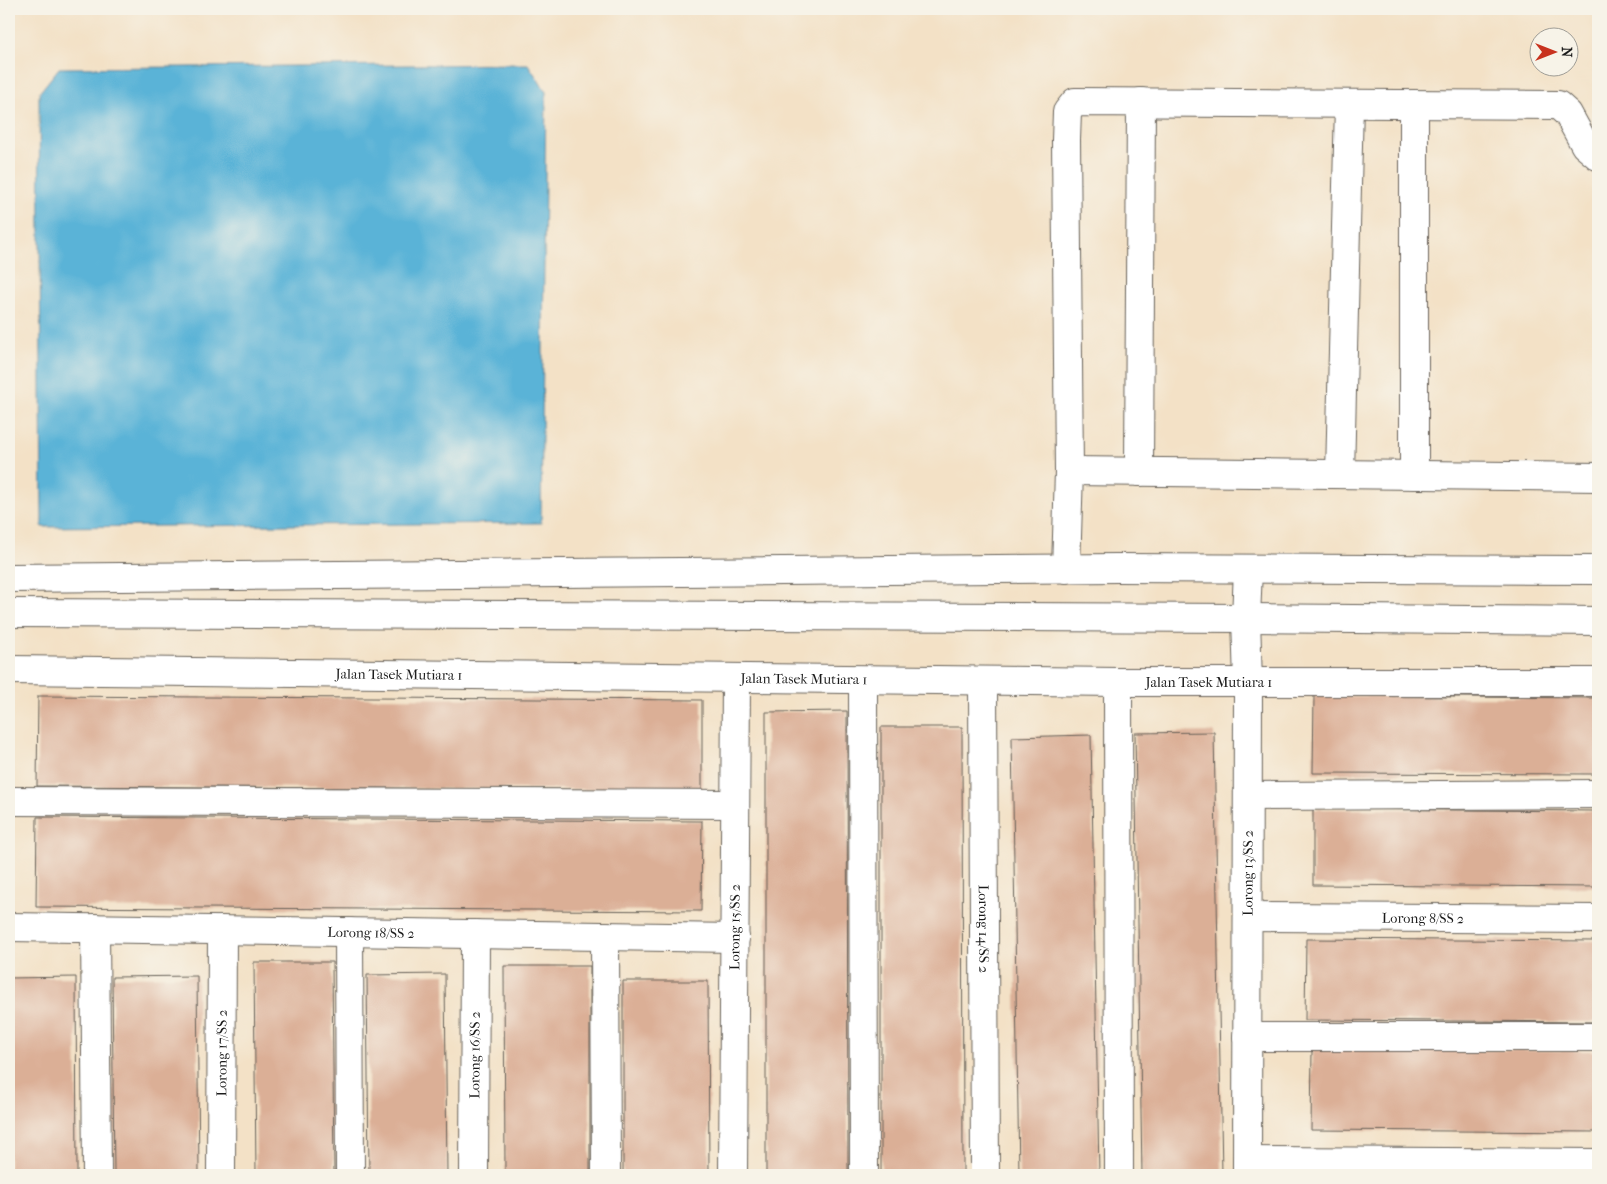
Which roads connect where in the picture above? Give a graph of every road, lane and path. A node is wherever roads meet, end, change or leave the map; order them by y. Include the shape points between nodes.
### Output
1 (1141, 102) junction
2 (1349, 104) junction
3 (1414, 104) junction
4 (1598, 156) edge
5 (1070, 471) junction
6 (1139, 472) junction
7 (1340, 474) junction
8 (1414, 475) junction
9 (1598, 477) edge
10 (1066, 569) junction
11 (1248, 569) junction
12 (1598, 570) edge
13 (14, 575) edge
14 (14, 614) edge
15 (1246, 618) junction
16 (1598, 621) edge
17 (9, 670) edge
18 (736, 679) junction
19 (863, 680) junction
20 (983, 681) junction
21 (1118, 682) junction
22 (1598, 682) edge
23 (1248, 683) junction
24 (1598, 794) edge
25 (1248, 796) junction
26 (9, 801) edge
27 (735, 804) junction
28 (1248, 917) junction
29 (1598, 919) edge
30 (9, 927) edge
31 (95, 928) junction
32 (222, 930) junction
33 (349, 932) junction
34 (475, 934) junction
35 (605, 936) junction
36 (735, 938) junction
37 (1247, 1037) junction
38 (1598, 1037) edge
39 (1598, 1163) edge
40 (1247, 1168) edge
41 (97, 1175) edge
42 (221, 1175) edge
43 (350, 1175) edge
44 (474, 1175) edge
45 (606, 1175) edge
46 (734, 1175) edge
47 (864, 1175) edge
48 (985, 1175) edge
49 (1119, 1175) edge

1 - 2 street
1 - 5 street via 1076,102 1067,112
1 - 6 street
2 - 3 street
2 - 7 street
3 - 4 street via 1558,105 1568,114 1585,145
3 - 8 street
5 - 6 street
5 - 10 street
6 - 7 street
7 - 8 street
8 - 9 street
10 - 11 street
10 - 13 street
11 - 12 street
11 - 15 street, Lorong 13/SS 2
14 - 15 street
15 - 16 street
15 - 23 street, Lorong 13/SS 2
17 - 18 street, Jalan Tasek Mutiara 1
18 - 19 street, Jalan Tasek Mutiara 1
18 - 27 street, Lorong 15/SS 2
19 - 20 street, Jalan Tasek Mutiara 1
19 - 47 street
20 - 21 street, Jalan Tasek Mutiara 1
20 - 48 street, Lorong 14/SS 2
21 - 23 street, Jalan Tasek Mutiara 1
21 - 49 street
22 - 23 street, Jalan Tasek Mutiara 1
23 - 25 street, Lorong 13/SS 2
24 - 25 street
25 - 28 street, Lorong 13/SS 2
26 - 27 street
27 - 36 street, Lorong 15/SS 2
28 - 29 street, Lorong 8/SS 2
28 - 37 street, Lorong 13/SS 2
30 - 31 street, Lorong 18/SS 2
31 - 32 street, Lorong 18/SS 2
31 - 41 street
32 - 33 street, Lorong 18/SS 2
32 - 42 street, Lorong 17/SS 2
33 - 34 street, Lorong 18/SS 2
33 - 43 street
34 - 35 street, Lorong 18/SS 2
34 - 44 street, Lorong 16/SS 2
35 - 36 street, Lorong 18/SS 2
35 - 45 street
36 - 46 street, Lorong 15/SS 2
37 - 38 street
37 - 40 street, Lorong 13/SS 2
39 - 40 street

